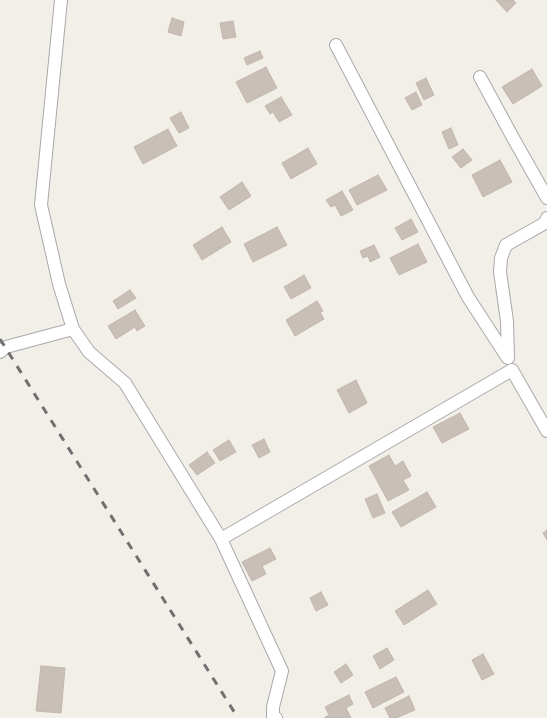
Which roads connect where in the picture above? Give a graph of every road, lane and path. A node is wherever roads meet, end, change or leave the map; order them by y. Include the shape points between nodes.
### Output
1 (61, 0) edge
2 (336, 45) dead end
3 (480, 77) dead end
4 (547, 198) edge
5 (547, 218) edge
6 (74, 329) junction
7 (0, 352) edge
8 (508, 357) junction
9 (512, 370) junction
10 (547, 431) edge
11 (221, 539) junction
12 (273, 717) edge

1 - 6 street via 41,205 59,284
2 - 8 street via 468,297
3 - 4 street
5 - 8 street via 545,223 506,245 501,258 500,272 508,321
6 - 7 street via 6,347
6 - 11 street via 89,352 126,383
8 - 9 street
9 - 10 street
9 - 11 street
11 - 12 street via 282,671 273,706

